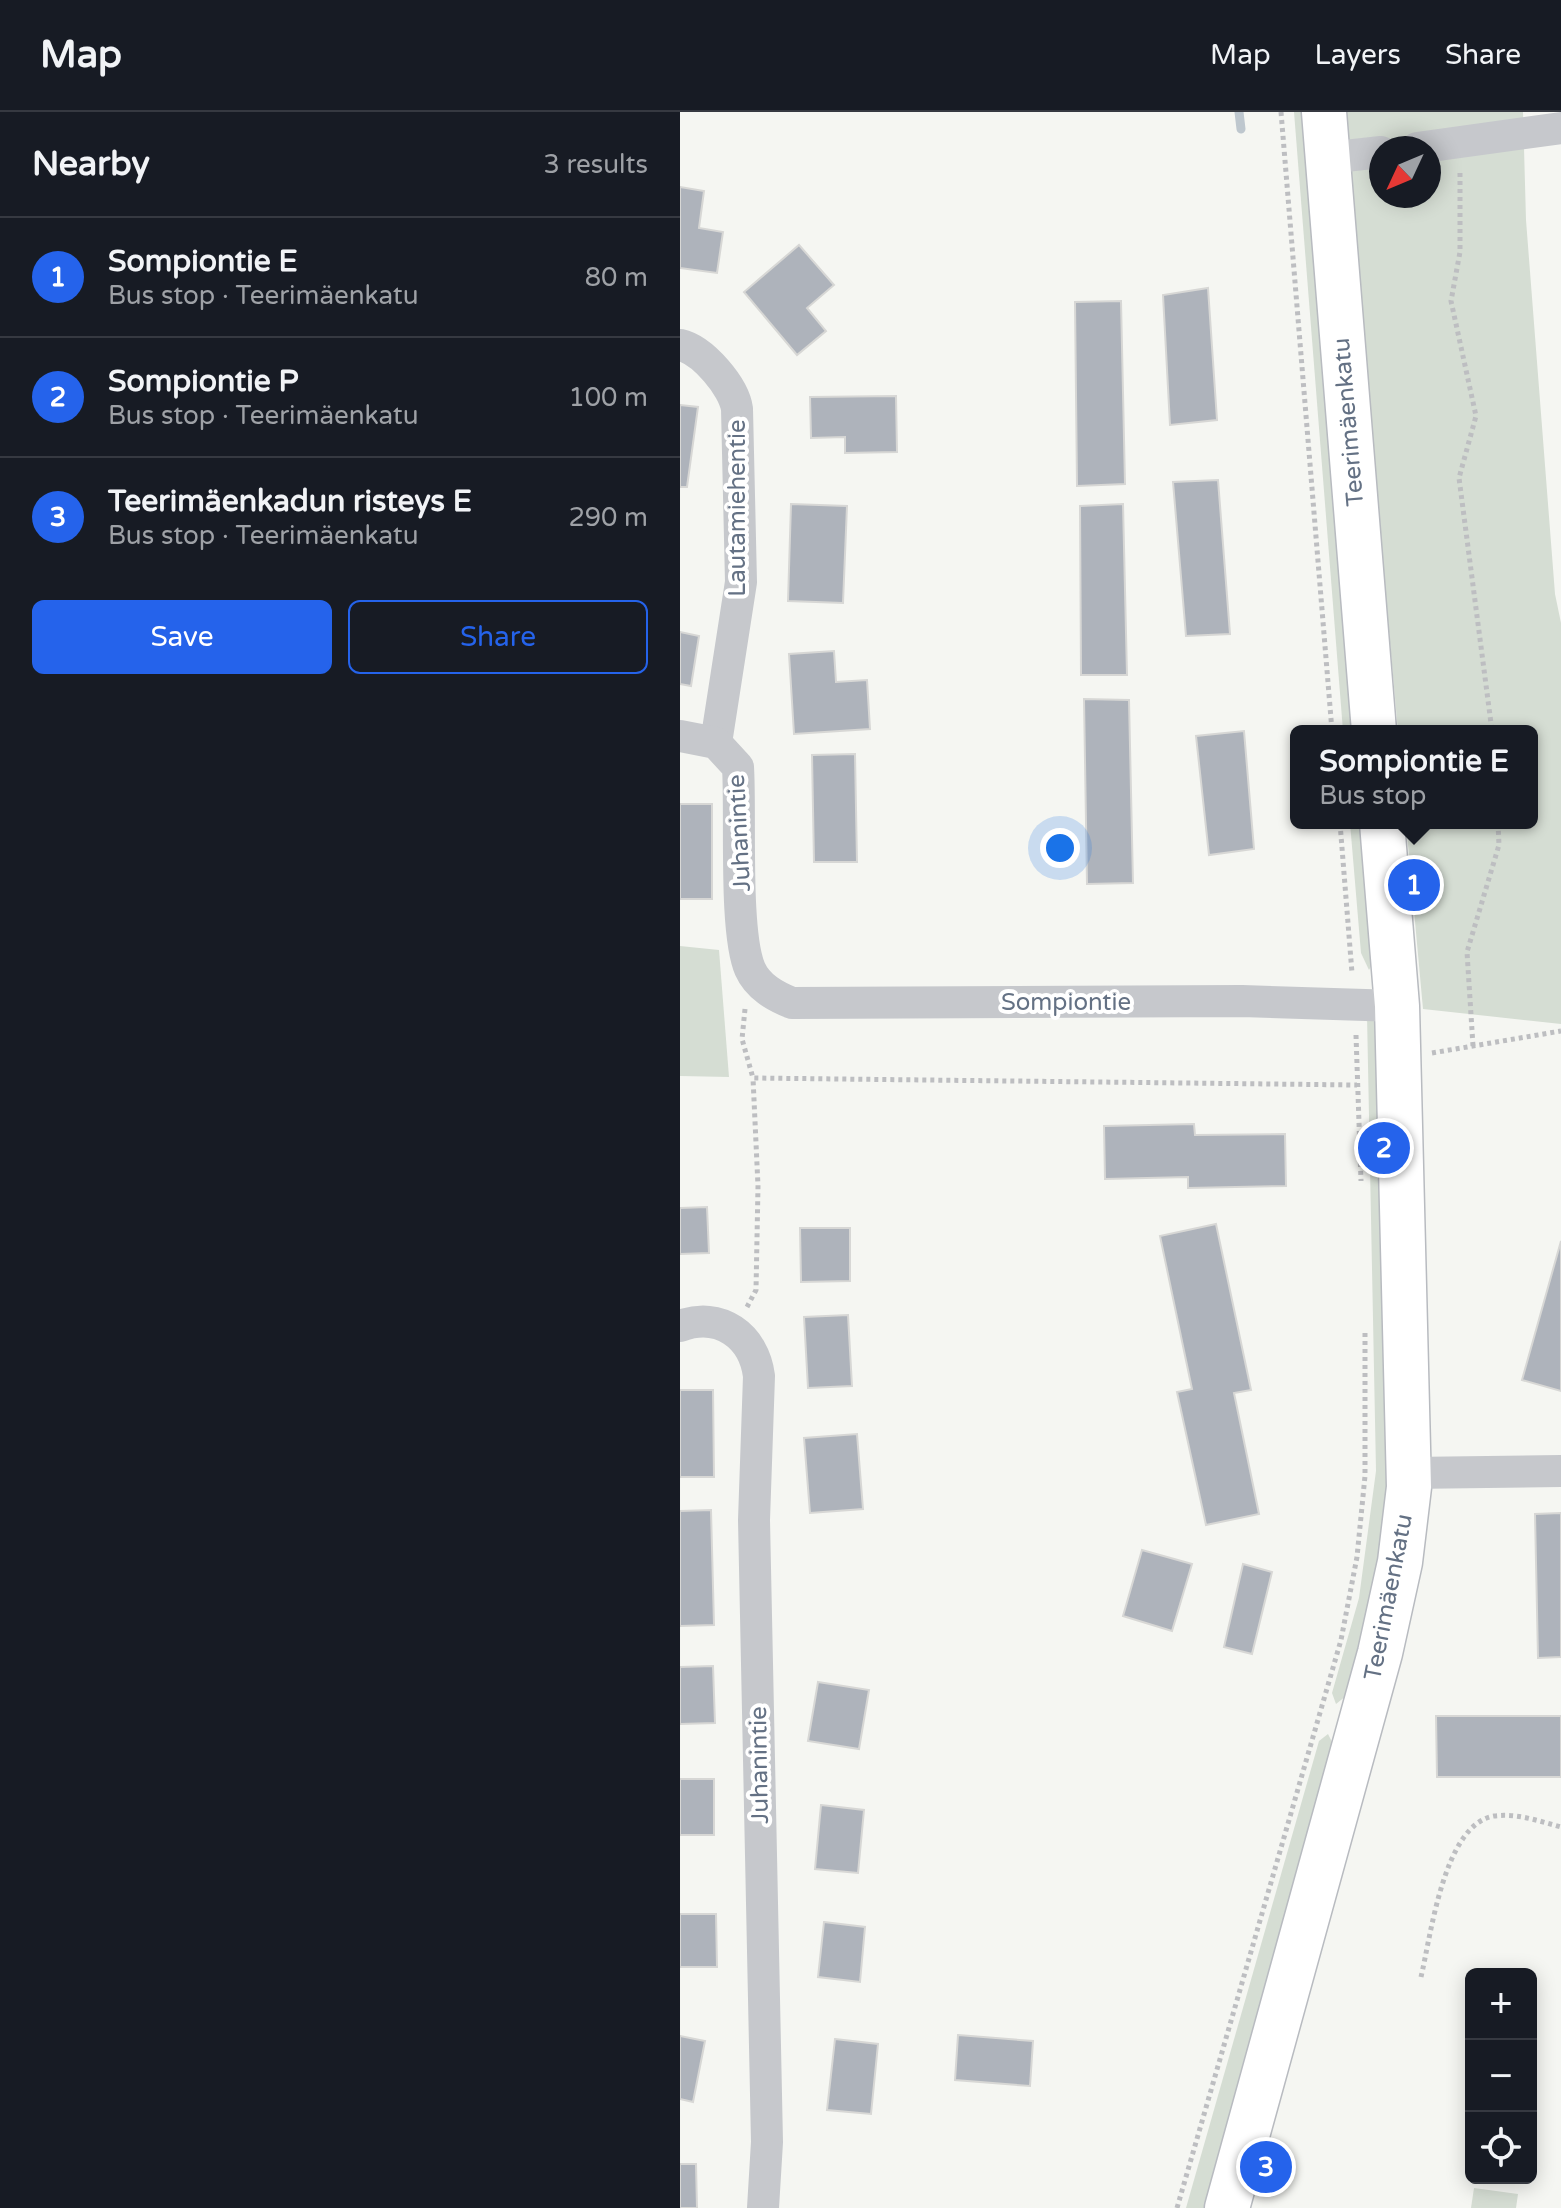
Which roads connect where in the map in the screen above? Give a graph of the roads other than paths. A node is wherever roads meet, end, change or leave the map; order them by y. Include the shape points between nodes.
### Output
1 (1324, 112) edge
2 (1561, 128) edge
3 (1441, 145) edge
4 (1369, 153) edge
5 (1327, 158) junction
6 (680, 345) edge
7 (1374, 725) edge
8 (680, 736) edge
9 (716, 743) junction
10 (1382, 829) edge
11 (750, 968) joint
12 (1397, 1006) junction
13 (680, 1326) edge
14 (1561, 1471) edge
15 (1409, 1473) junction
16 (763, 2208) edge
17 (1227, 2208) edge

1 - 5 street, Teerimäenkatu
2 - 3 street
4 - 5 street
5 - 7 street, Teerimäenkatu
6 - 9 street, Lautamiehentie via 698,353 735,397 737,409 741,582
8 - 9 street, Juhanintie
9 - 11 street, Juhanintie via 738,767 742,921
10 - 12 street, Teerimäenkatu
11 - 12 street, Sompiontie via 774,996 792,1003
12 - 15 street, Teerimäenkatu via 1378,1060
13 - 16 street, Juhanintie via 719,1322 734,1330 757,1356 759,1376 754,1520 767,2126
14 - 15 street
15 - 17 street, Teerimäenkatu via 1400,1562 1380,1653

